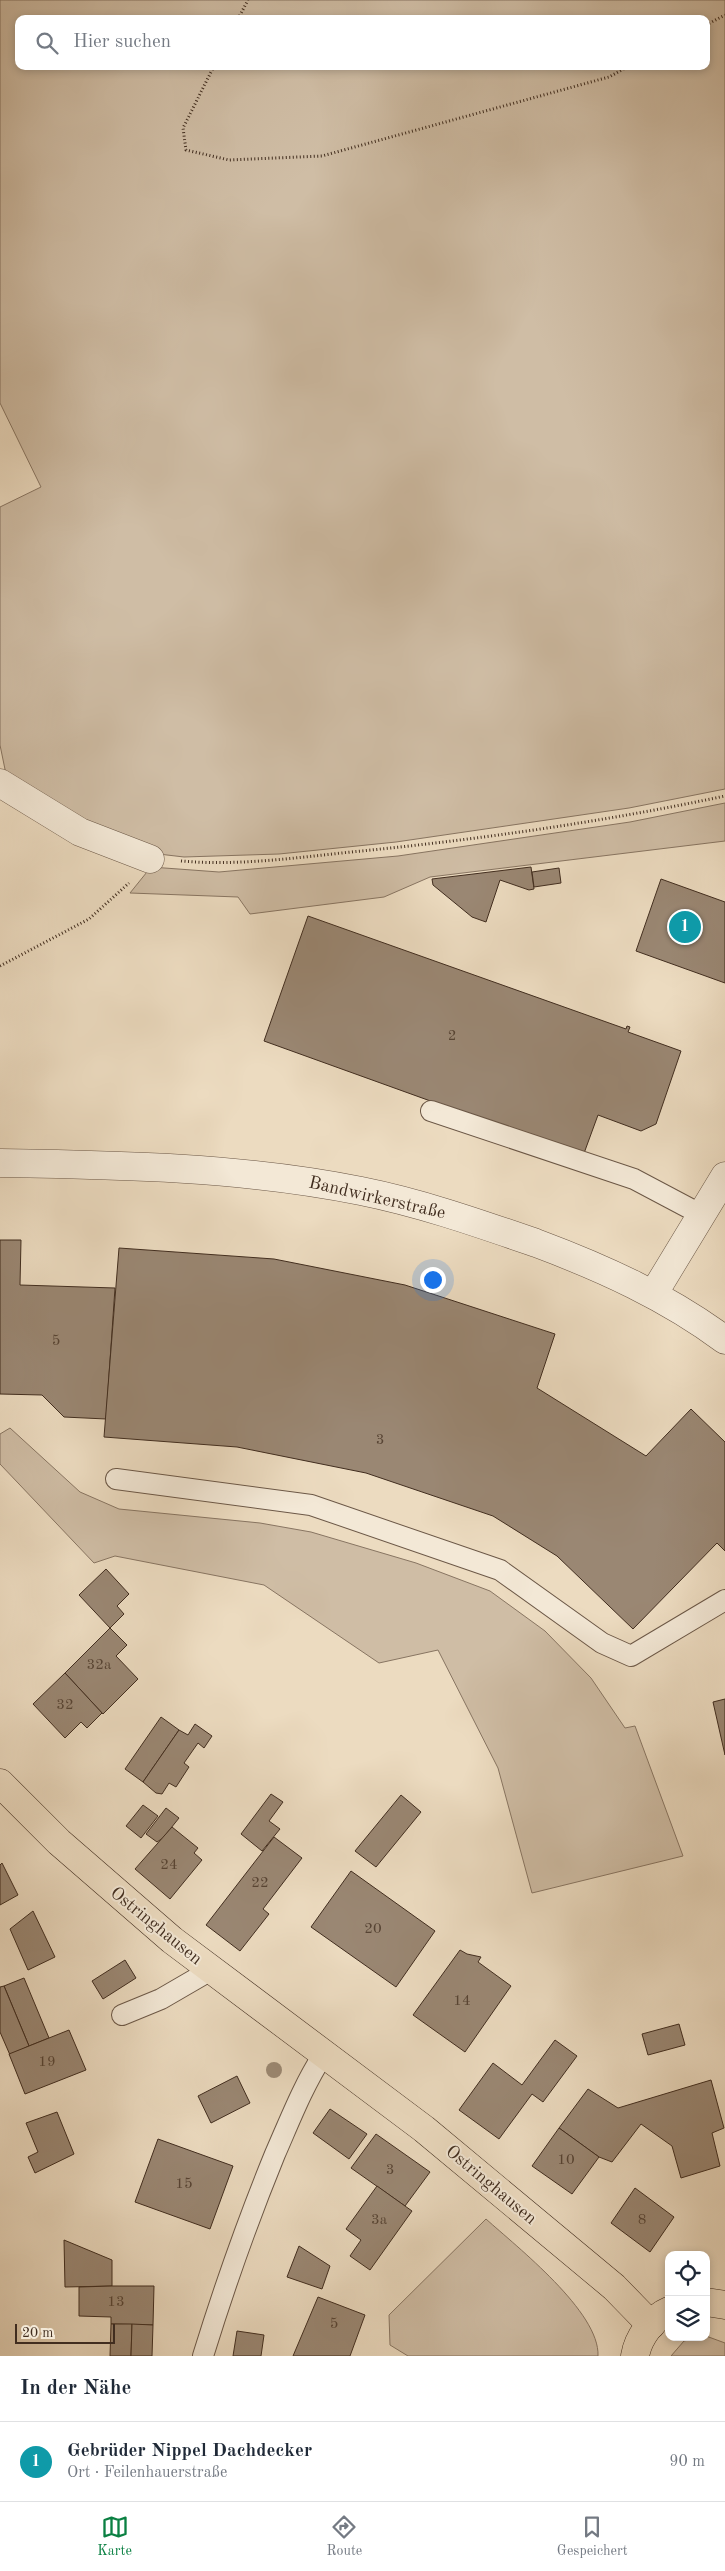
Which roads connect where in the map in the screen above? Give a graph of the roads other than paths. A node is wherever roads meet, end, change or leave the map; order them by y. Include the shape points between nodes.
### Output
1 (0, 783) edge
2 (150, 859) road end
3 (431, 1111) dead end
4 (0, 1163) edge
5 (725, 1176) edge
6 (702, 1214) junction
7 (654, 1293) junction
8 (725, 1340) edge
9 (116, 1479) dead end
10 (725, 1600) edge
11 (0, 1783) edge
12 (211, 1970) junction
13 (122, 2015) dead end
14 (323, 2055) junction
15 (710, 2303) edge
16 (725, 2305) edge
17 (660, 2318) edge
18 (203, 2356) edge
19 (635, 2356) edge

1 - 2 street via 80,832
3 - 6 lane via 634,1179
4 - 7 street, Bandwirkerstraße via 199,1170 281,1178 360,1191 492,1227 581,1260
5 - 6 street
6 - 7 street
7 - 8 street, Bandwirkerstraße
9 - 10 lane via 311,1505 500,1570 602,1642 631,1656
11 - 12 main road, Ostringhausen via 104,1882
12 - 13 lane via 161,1999
12 - 14 main road, Ostringhausen
14 - 17 main road, Ostringhausen via 424,2129 614,2287
14 - 18 lane via 304,2085 269,2170 228,2276
15 - 16 main road
17 - 19 main road via 642,2337

